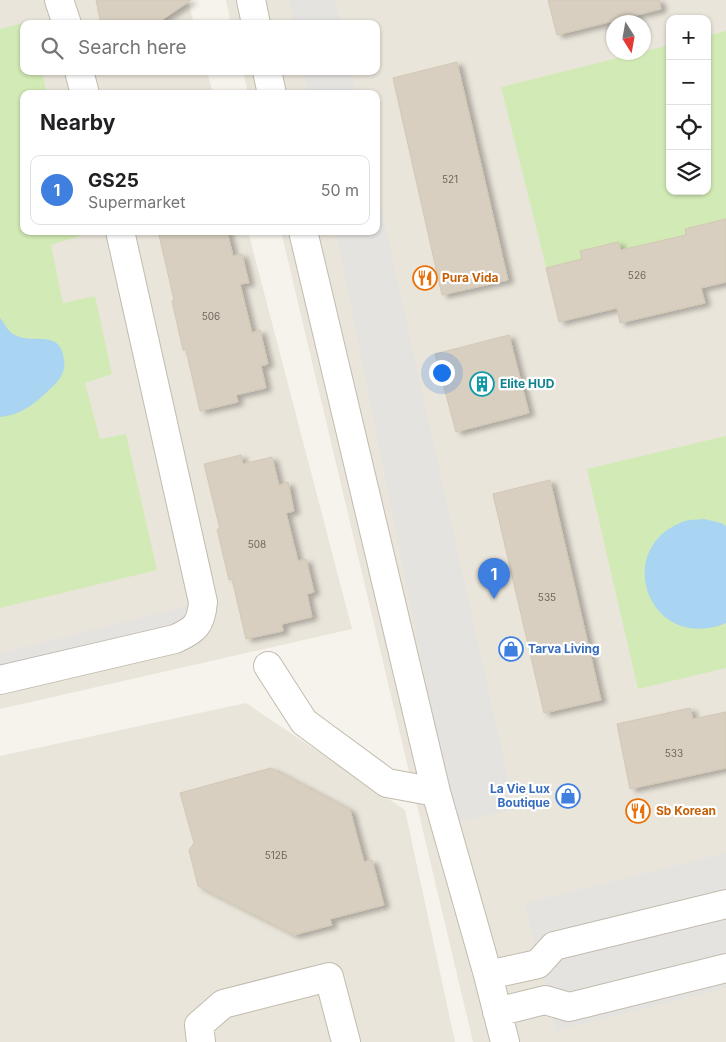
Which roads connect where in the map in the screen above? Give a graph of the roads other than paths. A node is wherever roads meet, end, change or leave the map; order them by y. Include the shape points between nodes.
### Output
1 (59, 0) edge
2 (251, 0) edge
3 (65, 20) edge
4 (255, 20) edge
5 (80, 75) edge
6 (268, 75) edge
7 (84, 90) edge
8 (271, 90) edge
9 (121, 235) edge
10 (304, 235) edge
11 (268, 666) dead end
12 (0, 680) edge
13 (436, 792) junction
14 (726, 904) edge
15 (726, 968) edge
16 (488, 975) junction
17 (497, 1012) junction
18 (201, 1042) edge
19 (346, 1042) edge
20 (505, 1042) edge

1 - 3 lane
2 - 4 lane
5 - 7 lane
6 - 8 lane
9 - 12 lane via 203,602 202,616 193,630 175,639
10 - 13 lane
11 - 13 lane via 304,722 387,783
13 - 16 lane
14 - 16 lane via 554,946 538,964
15 - 17 lane via 569,1007 545,1000
16 - 17 lane
17 - 20 lane
18 - 19 lane via 199,1025 223,1004 329,977

